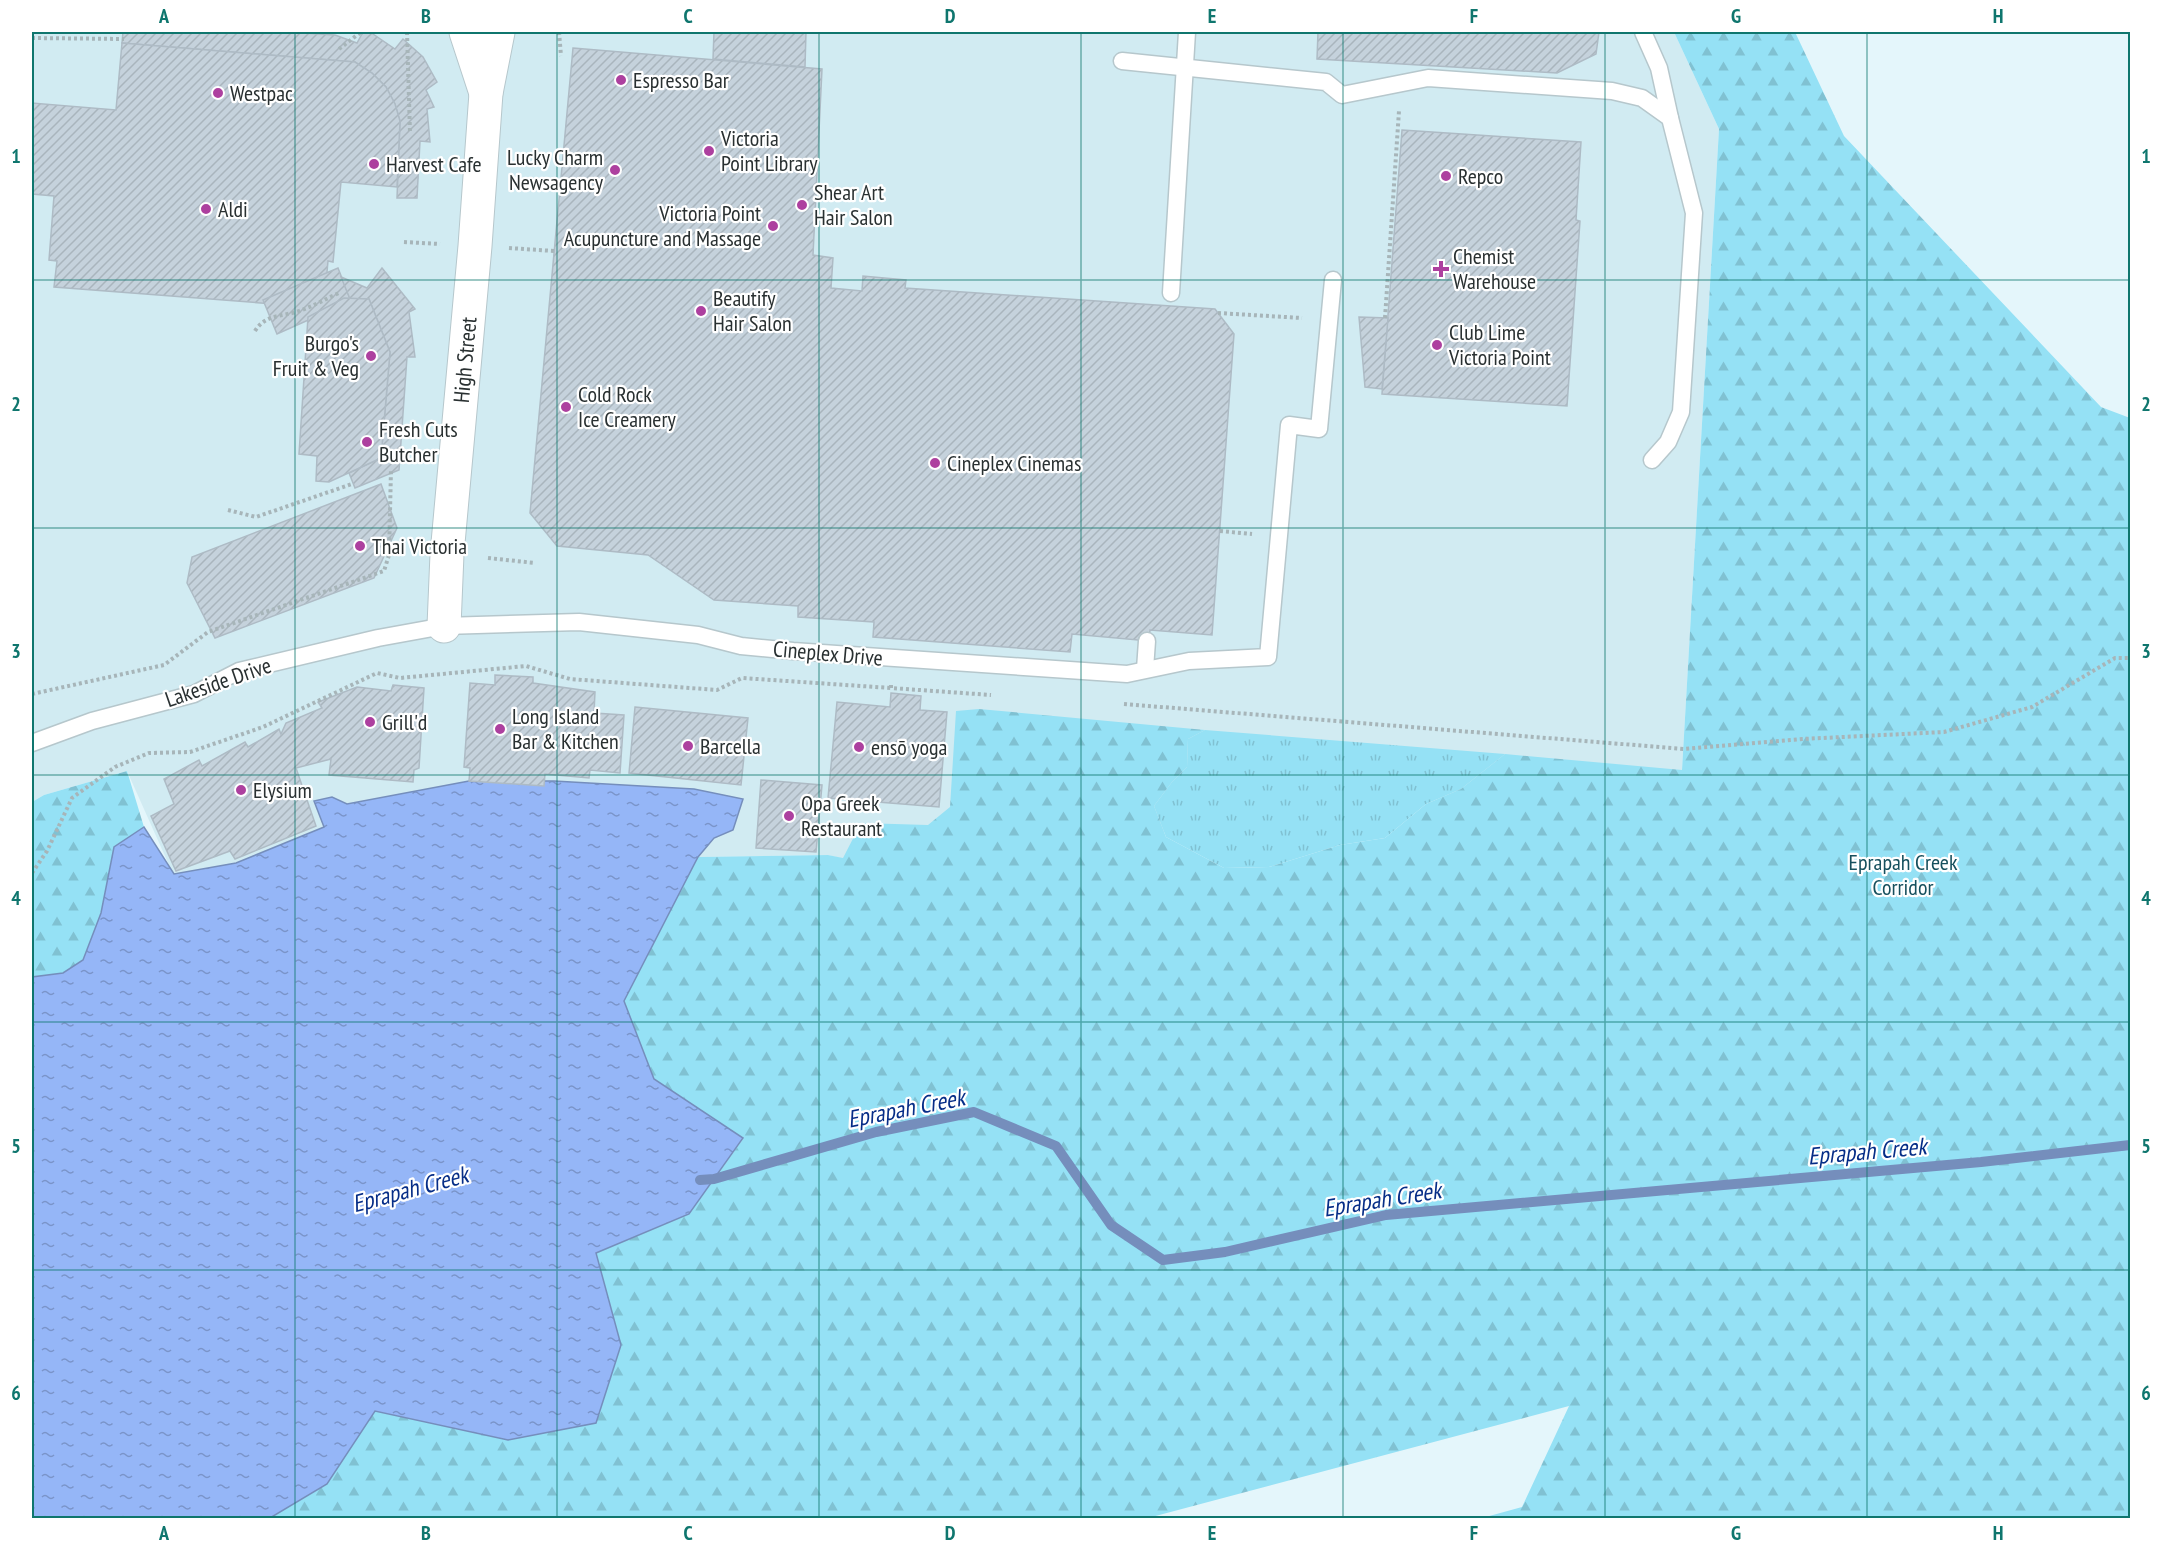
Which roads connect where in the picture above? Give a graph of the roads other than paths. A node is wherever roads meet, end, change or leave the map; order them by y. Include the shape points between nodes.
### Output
1 (466, 32) edge
2 (498, 32) edge
3 (1187, 32) edge
4 (1643, 32) edge
5 (1122, 61) dead end
6 (1186, 66) junction
7 (486, 93) junction
8 (1670, 118) junction
9 (1333, 280) dead end
10 (1171, 293) dead end
11 (1652, 460) dead end
12 (444, 626) junction
13 (1147, 641) dead end
14 (1145, 669) junction
15 (32, 743) edge

1 - 7 street, High Street
2 - 7 street, High Street
3 - 6 lane
4 - 8 lane via 1659,68
5 - 6 lane
6 - 8 lane via 1326,82 1342,95 1428,78 1612,91 1642,98
6 - 10 lane
7 - 12 street, High Street
8 - 11 lane via 1694,213 1681,412 1668,442
9 - 14 lane, Cineplex Drive via 1319,429 1289,425 1268,657 1213,659
12 - 14 lane, Cineplex Drive via 579,622 698,634 741,646 892,659 1127,674
12 - 15 lane, Lakeside Drive via 239,671 194,694 92,721
13 - 14 lane

